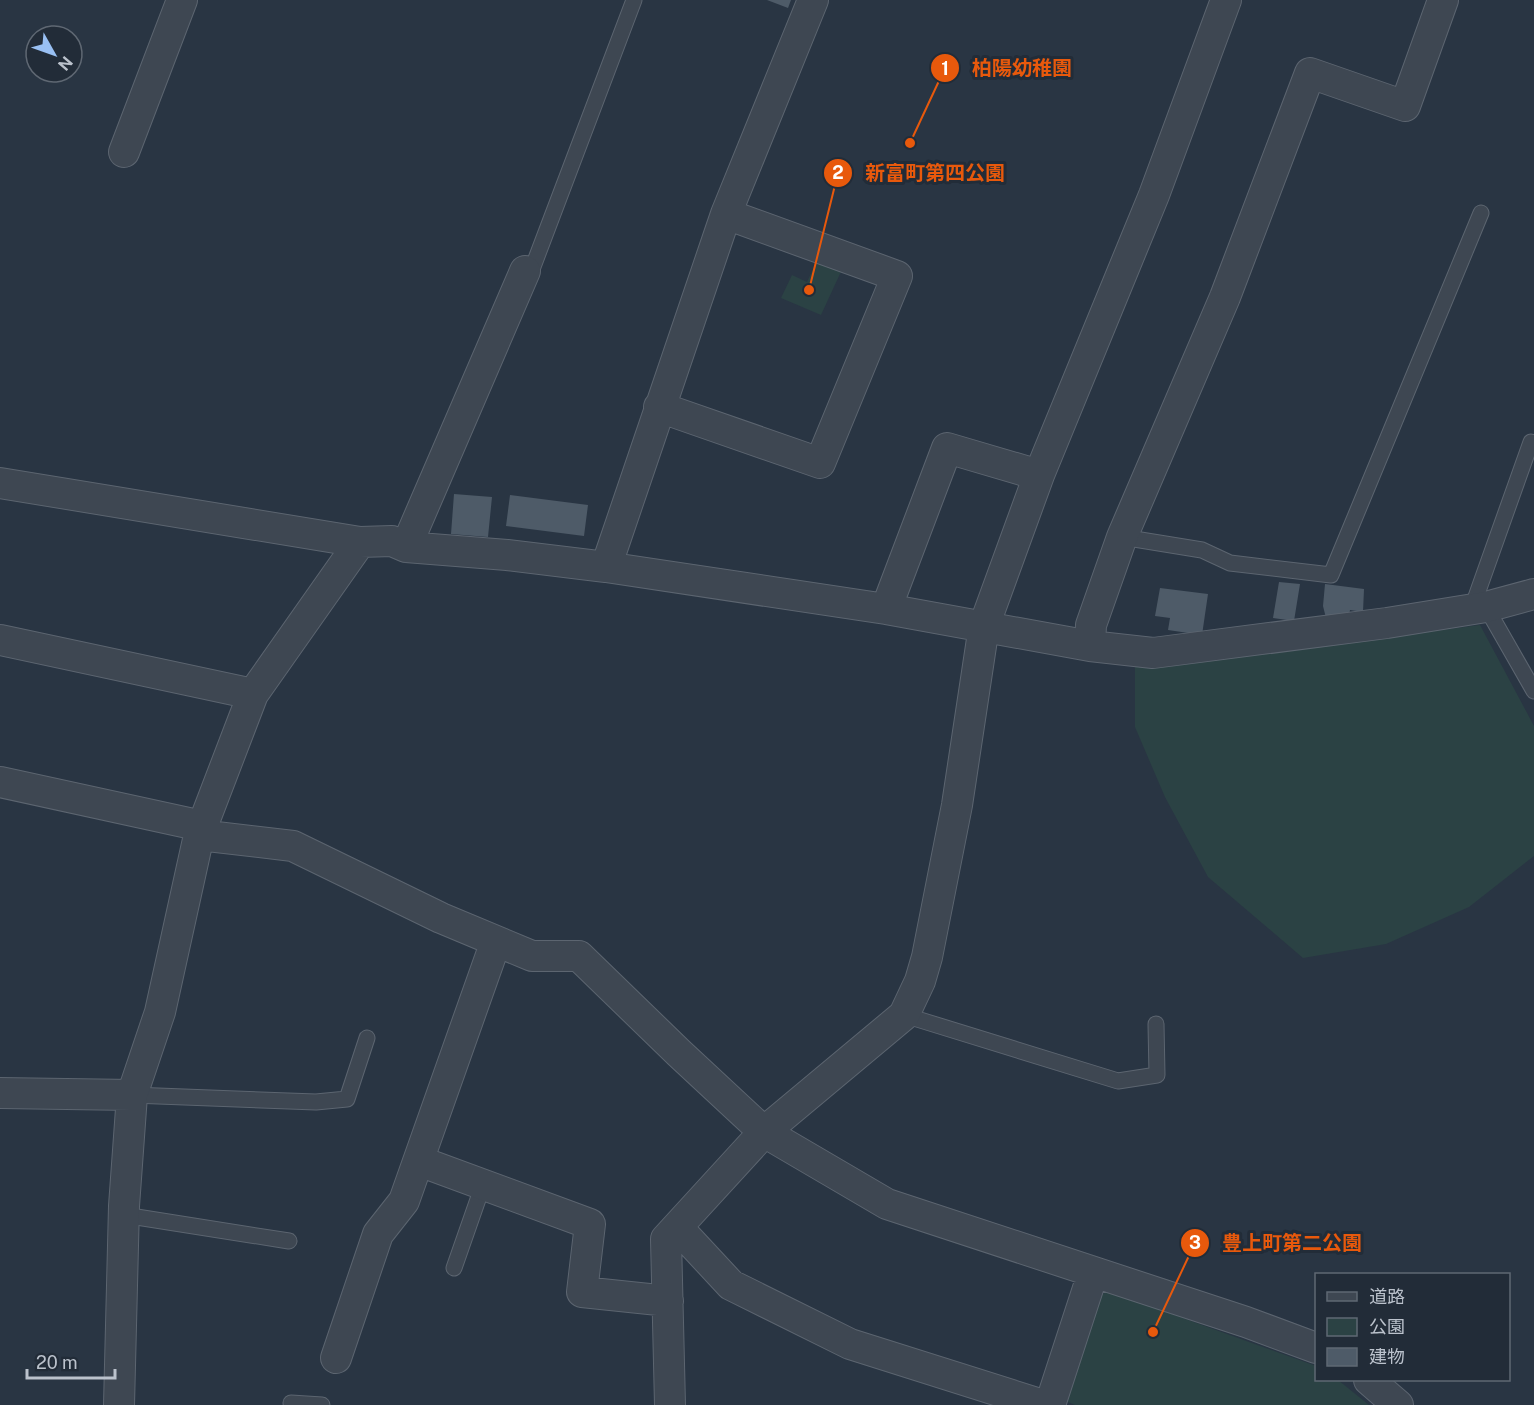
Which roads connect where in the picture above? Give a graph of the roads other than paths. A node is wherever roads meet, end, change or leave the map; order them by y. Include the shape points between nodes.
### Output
1 (182, 0) edge
2 (634, 0) edge
3 (813, 0) edge
4 (1226, 0) edge
5 (1443, 0) edge
6 (124, 152) dead end
7 (1481, 213) dead end
8 (726, 214) junction
9 (525, 271) joint
10 (659, 407) junction
11 (1531, 442) dead end
12 (1039, 475) junction
13 (2, 489) edge
14 (1122, 537) junction
15 (360, 542) junction
16 (406, 547) junction
17 (606, 567) junction
18 (1534, 594) edge
19 (1479, 607) junction
20 (886, 609) junction
21 (984, 626) junction
22 (0, 640) edge
23 (1090, 646) junction
24 (1534, 691) edge
25 (253, 694) junction
26 (0, 782) edge
27 (201, 831) junction
28 (496, 940) junction
29 (904, 1015) junction
30 (1156, 1024) dead end
31 (367, 1038) dead end
32 (0, 1093) edge
33 (132, 1095) junction
34 (764, 1132) junction
35 (419, 1161) junction
36 (483, 1185) junction
37 (124, 1215) junction
38 (678, 1227) junction
39 (289, 1241) dead end
40 (454, 1268) dead end
41 (1093, 1273) junction
42 (668, 1301) junction
43 (1315, 1347) edge
44 (336, 1358) dead end
45 (1371, 1381) edge
46 (291, 1403) dead end
47 (1042, 1404) edge
48 (119, 1405) edge
49 (322, 1405) edge
50 (670, 1405) edge
51 (1398, 1405) edge

1 - 6 street
2 - 9 lane via 531,272
3 - 8 street
4 - 12 street via 1154,195
5 - 14 street via 1405,106 1310,73 1224,297
7 - 14 lane via 1331,575 1230,563 1202,550
8 - 10 street
8 - 10 street via 897,276 820,463
9 - 16 street
10 - 17 street
11 - 19 lane
12 - 20 street via 947,448
12 - 21 street
13 - 15 street
14 - 23 street via 1091,625
15 - 16 street via 392,541
15 - 25 street
16 - 17 street
17 - 20 street
18 - 19 street
19 - 23 street via 1184,650 1153,653
19 - 24 lane
20 - 21 street
21 - 23 street
21 - 29 street via 957,805 927,957
22 - 25 street
25 - 27 street
26 - 27 street
27 - 28 street via 293,846 441,918
27 - 33 street via 160,1012
28 - 34 street via 532,956 579,956
28 - 35 street
29 - 30 lane via 1118,1081 1157,1075
29 - 34 street
31 - 33 lane via 346,1099 306,1102
32 - 33 street
33 - 37 street
34 - 38 street
34 - 41 street via 887,1204
35 - 36 street
35 - 44 street via 404,1202 378,1234
36 - 40 lane
36 - 42 street via 590,1224 582,1292
37 - 39 lane
37 - 48 street
38 - 42 street via 666,1239
38 - 47 street via 731,1285 850,1344
41 - 43 street
41 - 47 street
42 - 50 street
45 - 51 street
46 - 49 lane

